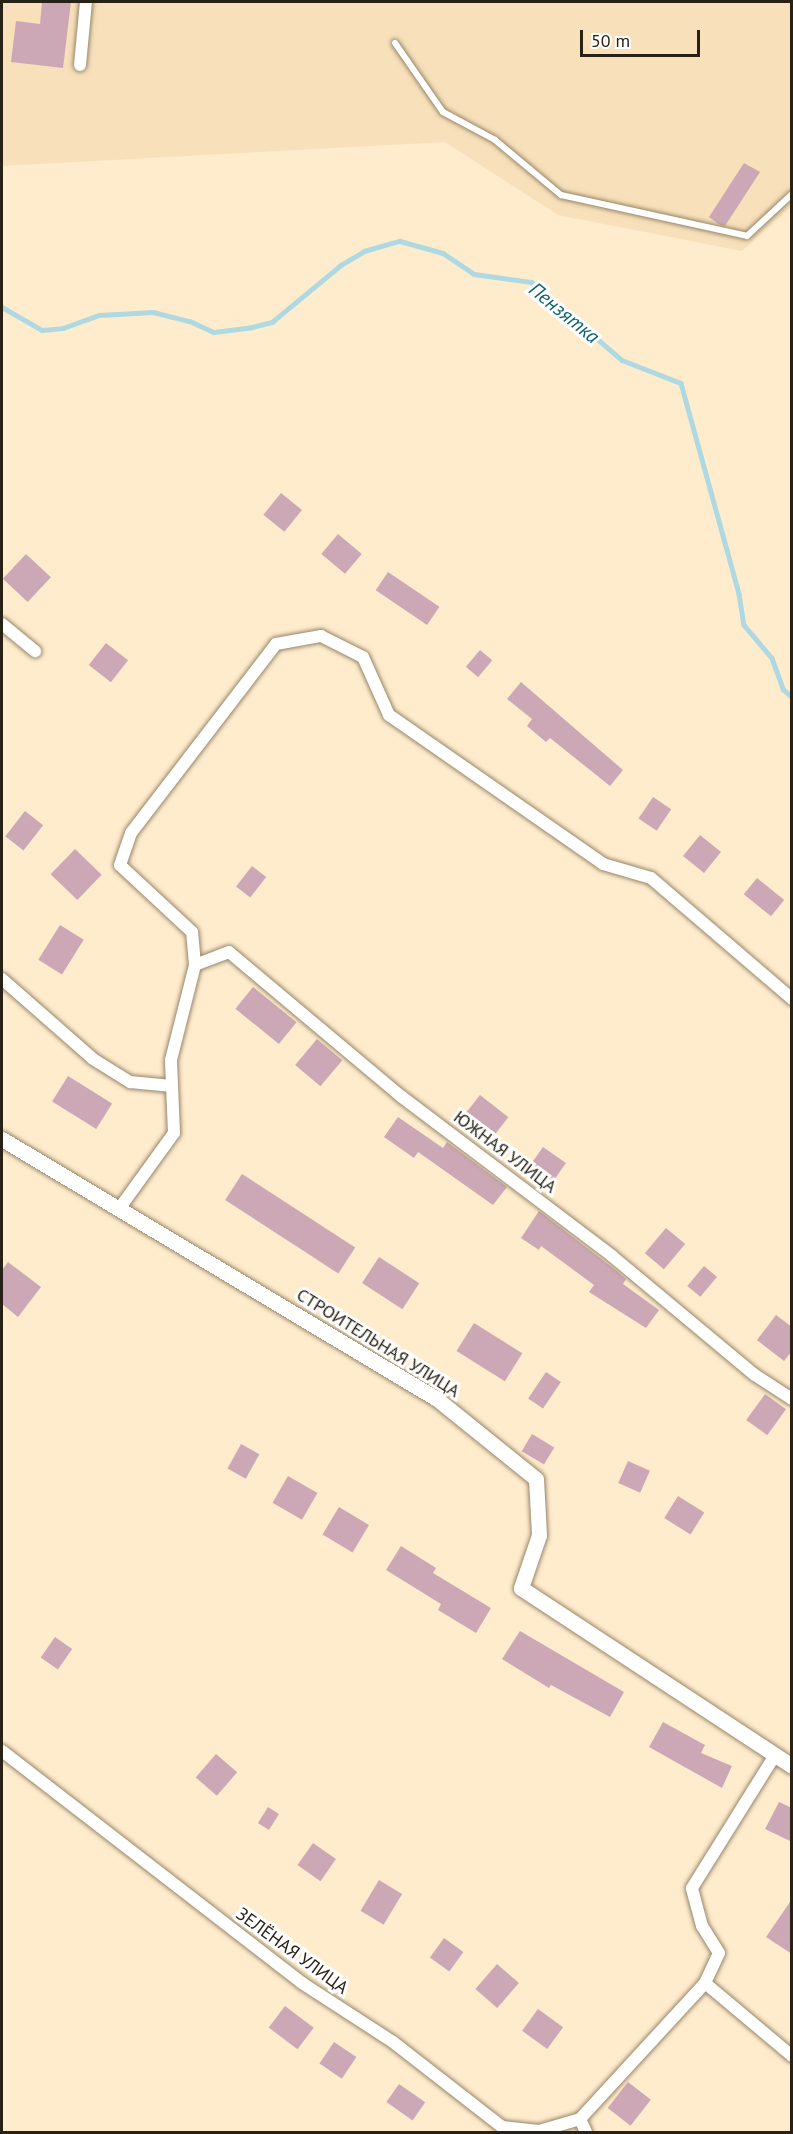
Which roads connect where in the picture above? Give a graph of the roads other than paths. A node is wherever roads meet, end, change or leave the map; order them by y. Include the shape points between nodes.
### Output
1 (86, 2) edge
2 (395, 44) dead end
3 (80, 64) dead end
4 (792, 194) edge
5 (2, 624) edge
6 (35, 651) dead end
7 (195, 965) junction
8 (2, 979) edge
9 (792, 999) edge
10 (172, 1086) junction
11 (2, 1138) edge
12 (119, 1209) junction
13 (792, 1399) edge
14 (2, 1751) edge
15 (775, 1755) junction
16 (792, 1766) edge
17 (705, 1983) junction
18 (792, 2056) edge
19 (580, 2119) junction
20 (586, 2133) edge

1 - 3 street
2 - 4 lane via 443,112 495,140 561,195 747,236
5 - 6 street
7 - 9 street via 192,932 120,865 131,833 276,644 321,636 363,657 389,715 594,858 651,878
7 - 10 street via 171,1060
7 - 13 street, ЮЖНАЯ УЛИЦА via 229,952 402,1096 612,1256 755,1375
8 - 10 street via 93,1059 130,1082
10 - 12 street via 174,1132
11 - 12 street, СТРОИТЕЛЬНАЯ УЛИЦА
12 - 15 street, СТРОИТЕЛЬНАЯ УЛИЦА via 437,1399 536,1479 538,1535 520,1588
14 - 19 street, ЗЕЛЁНАЯ УЛИЦА via 302,1983 393,2042 502,2127 539,2130
15 - 16 street, СТРОИТЕЛЬНАЯ УЛИЦА
15 - 17 street via 692,1888 702,1926 719,1953
17 - 18 street
17 - 19 street
19 - 20 street

